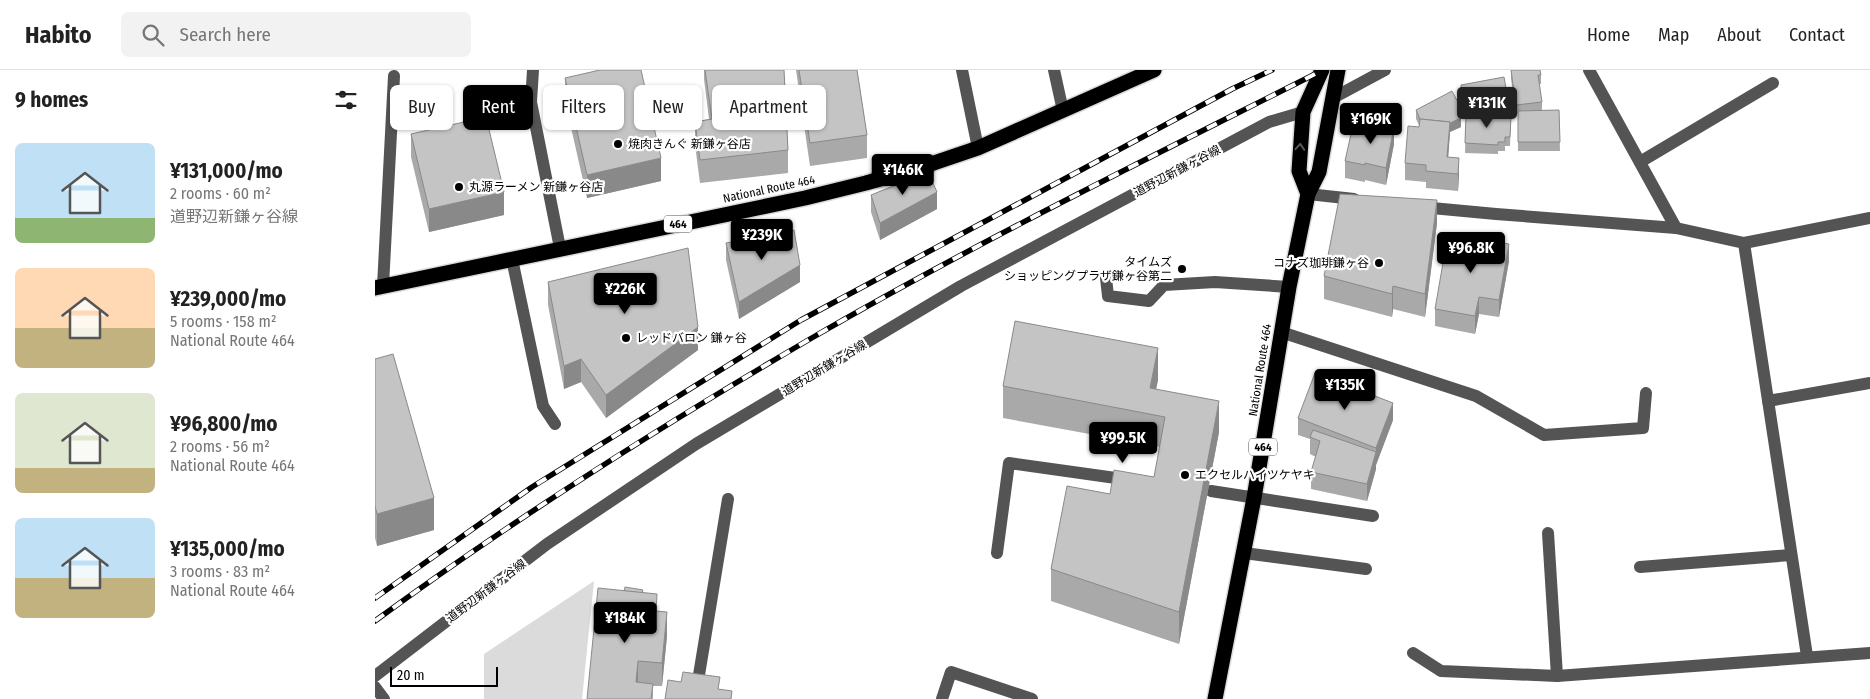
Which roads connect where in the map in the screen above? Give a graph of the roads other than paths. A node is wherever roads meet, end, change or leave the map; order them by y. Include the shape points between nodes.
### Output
1 (533, 70) edge
2 (962, 70) edge
3 (1055, 70) edge
4 (1154, 70) edge
5 (1322, 70) edge
6 (1338, 70) edge
7 (1385, 70) edge
8 (1589, 70) edge
9 (394, 76) dead end
10 (1773, 83) dead end
11 (1333, 98) junction
12 (1063, 111) junction
13 (1303, 112) junction
14 (978, 148) junction
15 (1640, 162) junction
16 (1308, 194) junction
17 (1367, 201) edge
18 (1407, 205) edge
19 (1870, 218) edge
20 (1676, 228) junction
21 (1744, 243) junction
22 (560, 248) junction
23 (512, 258) junction
24 (1106, 278) dead end
25 (379, 287) edge
26 (1289, 287) junction
27 (1281, 332) junction
28 (1870, 383) edge
29 (1646, 393) dead end
30 (1768, 401) junction
31 (555, 424) dead end
32 (1145, 482) edge
33 (1211, 491) dead end
34 (1255, 498) junction
35 (728, 499) dead end
36 (1373, 516) dead end
37 (1548, 533) dead end
38 (997, 553) dead end
39 (1244, 553) junction
40 (1791, 555) junction
41 (1640, 568) dead end
42 (1367, 569) dead end
43 (1413, 653) dead end
44 (1870, 653) edge
45 (1807, 656) junction
46 (375, 676) edge
47 (1557, 676) junction
48 (698, 681) edge
49 (375, 687) edge
50 (384, 699) edge
51 (942, 699) edge
52 (1032, 699) edge
53 (1215, 699) edge

1 - 22 street via 531,102
2 - 14 street
3 - 12 street
4 - 12 highway, National Route 464 / 464
5 - 13 highway
6 - 11 highway, National Route 464 / 464
7 - 11 street
8 - 15 street
9 - 25 street
10 - 15 street
11 - 16 highway, National Route 464 / 464 via 1319,172
12 - 14 highway, National Route 464 / 464
16 -> 13 highway via 1299,171
13 - 46 street, 道野辺新鎌ヶ谷線 via 1269,122 961,286 696,444 547,544
14 - 22 highway, National Route 464 / 464 via 857,185
15 - 20 street
16 - 17 street
16 - 26 highway, National Route 464 / 464
18 - 20 street
19 - 21 street
20 - 21 street
21 - 30 street
22 - 23 highway, National Route 464 / 464
23 - 25 highway, National Route 464 / 464
23 - 31 street via 543,406
24 - 26 street via 1108,296 1149,302 1164,285 1215,282
26 - 27 highway, National Route 464 / 464
27 - 29 street via 1476,396 1544,435 1643,428
27 - 34 highway, National Route 464 / 464
28 - 30 street
30 - 40 street
32 - 38 street via 1009,463
33 - 34 street
34 - 36 street
34 - 39 highway, National Route 464 / 464
35 - 48 street
37 - 47 street
39 - 42 street
39 - 53 highway, National Route 464 / 464
40 - 41 street
40 - 45 street
43 - 47 street via 1441,671
44 - 45 street
45 - 47 street
49 - 50 street
51 - 52 street via 951,672

